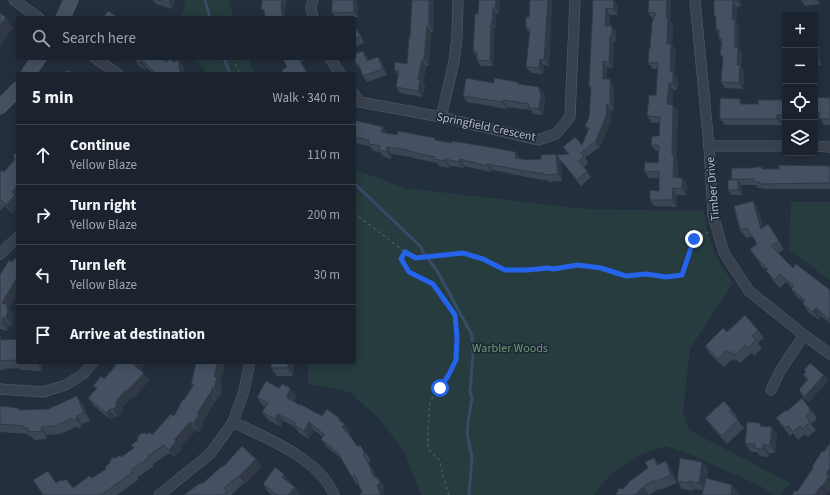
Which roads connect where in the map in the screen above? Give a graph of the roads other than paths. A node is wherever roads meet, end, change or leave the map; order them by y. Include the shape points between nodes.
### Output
1 (14, 0) edge
2 (71, 0) edge
3 (313, 0) edge
4 (458, 0) edge
5 (575, 0) edge
6 (695, 0) edge
7 (36, 16) edge
8 (64, 16) edge
9 (313, 16) edge
10 (38, 60) edge
11 (99, 60) edge
12 (331, 60) edge
13 (29, 72) edge
14 (115, 72) edge
15 (339, 72) edge
16 (16, 91) edge
17 (356, 97) edge
18 (0, 107) edge
19 (441, 117) junction
20 (709, 146) junction
21 (782, 146) edge
22 (818, 146) edge
23 (830, 146) edge
24 (16, 239) edge
25 (0, 254) edge
26 (804, 335) junction
27 (830, 354) edge
28 (91, 364) edge
29 (250, 364) edge
30 (0, 389) edge
31 (771, 390) dead end
32 (233, 422) junction
33 (160, 495) edge
34 (334, 495) edge

1 - 7 street
2 - 8 main road
3 - 9 street
4 - 19 street via 454,62
5 - 19 street, Springfield Crescent via 570,117 556,134 538,140
6 - 20 street, Timber Drive
10 - 13 main road
11 - 14 street
12 - 15 street
16 - 18 main road
17 - 19 street, Springfield Crescent via 360,102
20 - 21 street
20 - 26 street, Timber Drive via 713,215 724,253 749,291
22 - 23 street
24 - 25 street
26 - 27 street, Timber Drive
26 - 31 street via 780,370
28 - 30 street via 83,374 66,385 43,392
29 - 32 street via 244,391
32 - 33 street via 210,454
32 - 34 street via 289,449 321,475

